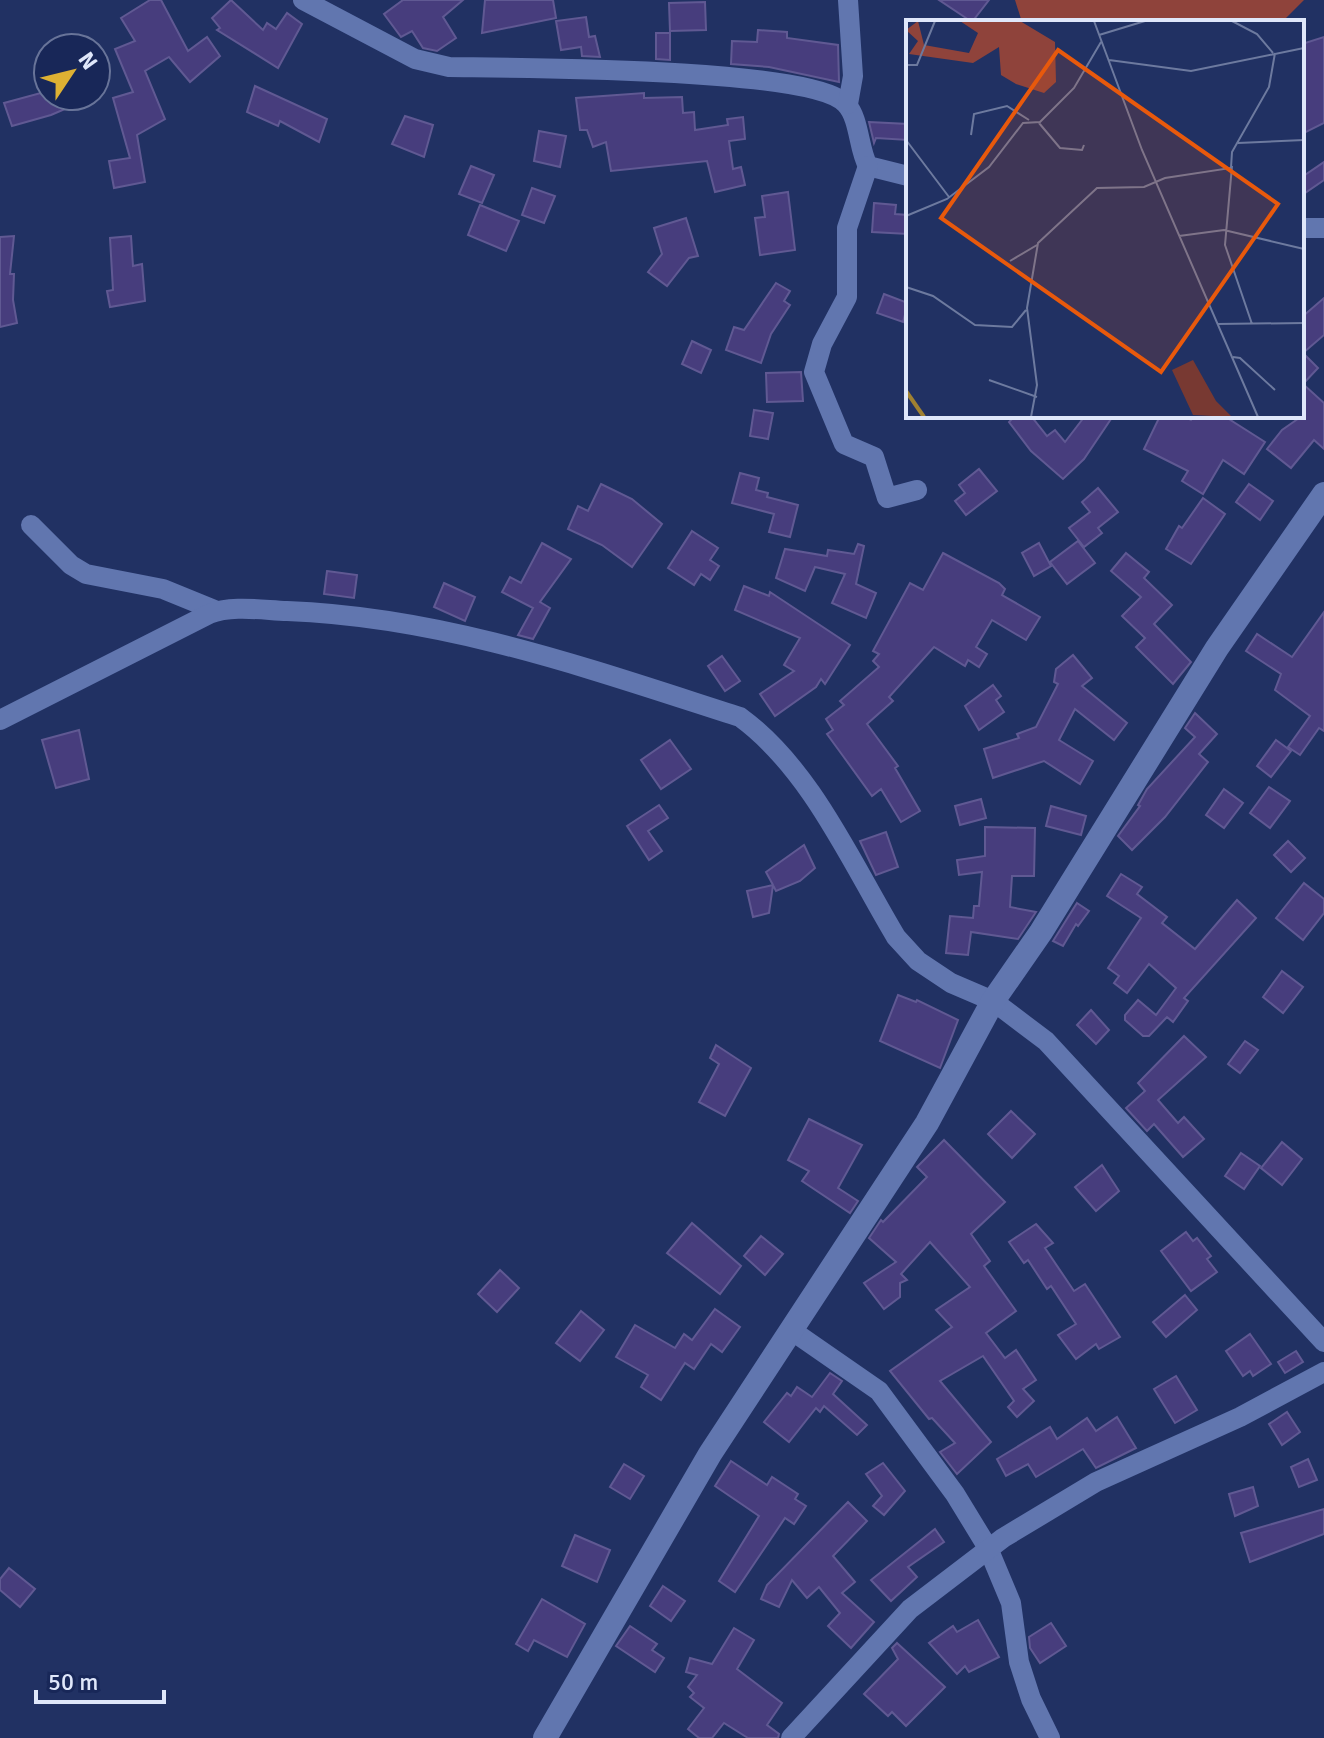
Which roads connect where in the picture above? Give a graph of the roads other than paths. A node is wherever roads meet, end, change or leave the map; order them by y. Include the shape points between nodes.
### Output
1 (303, 0) edge
2 (848, 0) edge
3 (848, 104) junction
4 (868, 166) junction
5 (906, 176) edge
6 (917, 490) dead end
7 (1324, 494) edge
8 (31, 525) dead end
9 (217, 611) junction
10 (0, 720) edge
11 (993, 1001) junction
12 (791, 1330) junction
13 (1324, 1342) edge
14 (1324, 1372) edge
15 (988, 1548) junction
16 (545, 1738) edge
17 (791, 1738) edge
18 (1050, 1738) edge

1 - 3 street via 415,59 449,67 740,78 808,86
2 - 3 street via 853,76
3 - 4 street
4 - 5 street
4 - 6 street via 847,228 847,297 814,372 844,444 874,457 887,498
7 - 11 street via 1217,648
8 - 9 street via 86,574 163,589
9 - 10 street
9 - 11 street via 328,613 445,629 514,645 740,717 763,733 790,765 896,937 918,961 951,983
11 - 12 street via 927,1123
11 - 13 street via 1046,1041
12 - 15 street via 879,1391
12 - 16 street via 710,1454
14 - 15 street via 1240,1417 1096,1482
15 - 17 street via 910,1609
15 - 18 street via 1011,1603 1019,1662 1031,1699

